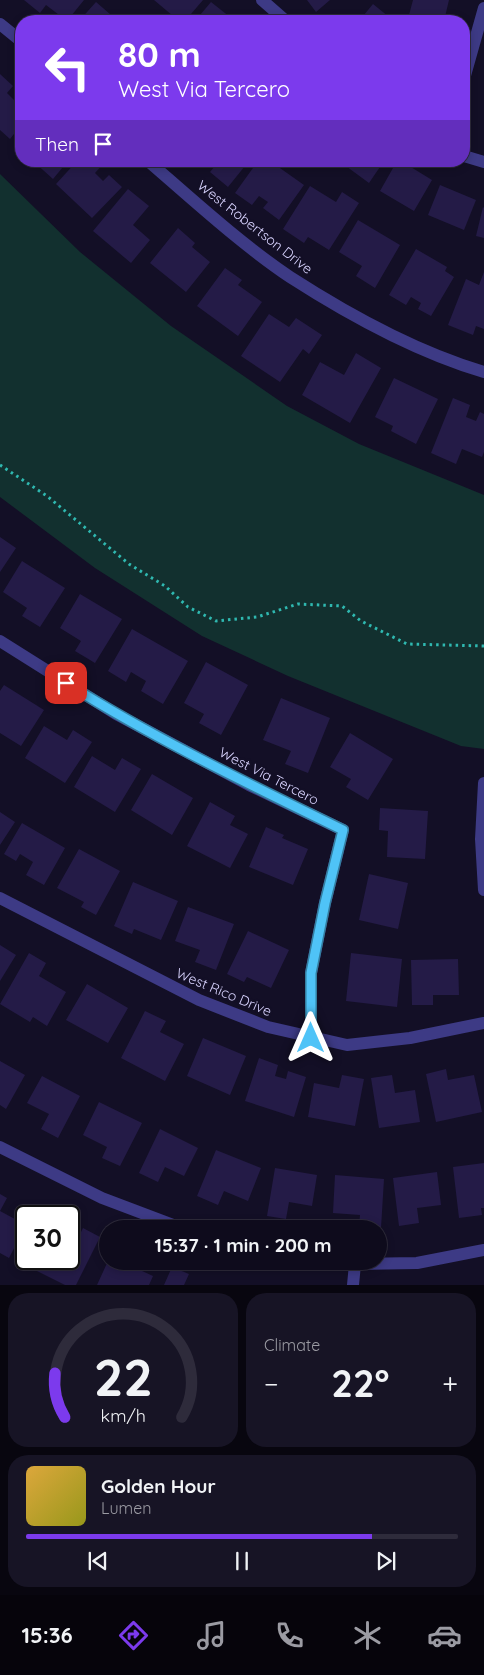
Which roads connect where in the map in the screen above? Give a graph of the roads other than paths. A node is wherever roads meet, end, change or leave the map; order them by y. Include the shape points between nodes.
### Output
1 (262, 0) edge
2 (484, 8) edge
3 (279, 15) edge
4 (0, 24) edge
5 (15, 36) edge
6 (470, 58) edge
7 (470, 158) edge
8 (484, 162) edge
9 (155, 167) edge
10 (484, 372) edge
11 (0, 640) edge
12 (484, 783) edge
13 (484, 890) edge
14 (0, 898) edge
15 (484, 1023) edge
16 (311, 1038) junction
17 (0, 1147) edge
18 (160, 1220) edge
19 (484, 1250) edge
20 (387, 1263) edge
21 (354, 1270) edge
22 (353, 1285) edge

1 - 3 street
2 - 6 street
4 - 5 street
7 - 8 street
9 - 10 street, West Robertson Drive via 228,230 289,276 379,329
11 - 16 street, West Via Tercero via 116,714 249,785 343,830 311,973
12 - 13 street via 481,839
14 - 16 street, West Rico Drive via 199,1000 268,1027
15 - 16 street, West Rico Drive via 410,1038 347,1046
17 - 18 street via 102,1198
19 - 20 street via 417,1263
21 - 22 street

